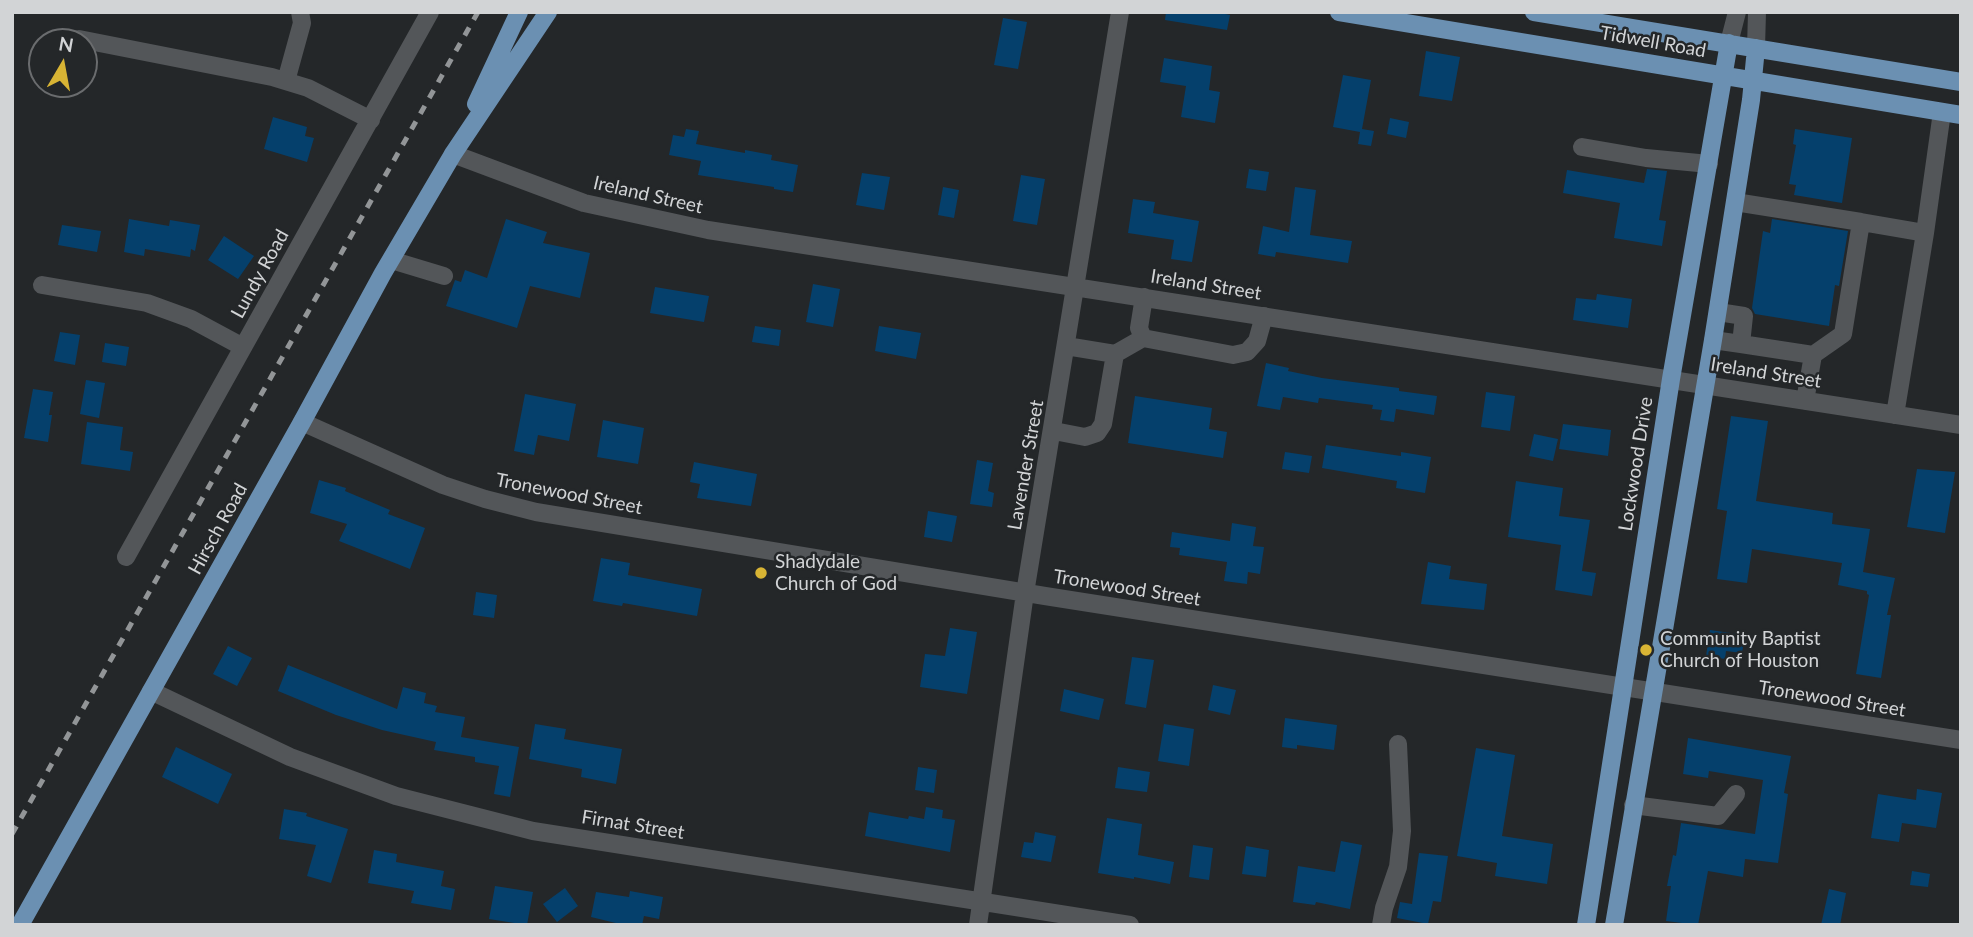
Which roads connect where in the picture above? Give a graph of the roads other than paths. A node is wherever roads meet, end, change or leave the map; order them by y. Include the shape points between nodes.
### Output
1 (430, 12) edge
2 (519, 12) edge
3 (548, 12) edge
4 (1120, 12) edge
5 (1339, 12) edge
6 (1534, 12) edge
7 (1737, 12) edge
8 (1756, 12) edge
9 (304, 16) edge
10 (1435, 20) edge
11 (98, 43) edge
12 (1729, 43) junction
13 (1756, 48) junction
14 (1724, 75) junction
15 (1753, 79) junction
16 (285, 81) junction
17 (1961, 82) edge
18 (1942, 112) junction
19 (1961, 115) edge
20 (371, 120) junction
21 (1582, 147) dead end
22 (453, 154) junction
23 (1709, 164) junction
24 (1735, 202) junction
25 (1861, 222) junction
26 (1925, 233) junction
27 (391, 260) junction
28 (444, 276) dead end
29 (42, 285) dead end
30 (1074, 286) junction
31 (1143, 297) junction
32 (1718, 312) junction
33 (1264, 316) junction
34 (1143, 338) junction
35 (1713, 340) junction
36 (1741, 344) junction
37 (1066, 346) junction
38 (243, 347) junction
39 (1115, 354) junction
40 (1813, 355) junction
41 (1671, 379) junction
42 (1706, 384) junction
43 (1805, 401) junction
44 (1895, 415) junction
45 (302, 422) junction
46 (1961, 425) edge
47 (1054, 431) junction
48 (126, 557) dead end
49 (1026, 593) junction
50 (1622, 688) junction
51 (151, 691) junction
52 (1652, 692) junction
53 (1961, 740) edge
54 (1398, 744) dead end
55 (1736, 794) dead end
56 (1633, 805) junction
57 (982, 900) junction
58 (20, 925) edge
59 (978, 925) edge
60 (1130, 925) edge
61 (1381, 925) edge
62 (1586, 925) edge
63 (1614, 925) edge

1 - 20 street, Lundy Road
2 - 22 main road, Hirsch Road
3 - 22 main road, Hirsch Road
4 - 30 street, Lavender Street
5 - 10 main road, Tidwell Road
6 - 12 main road, Tidwell Road
7 - 12 street, Lockwood Drive
8 - 13 street
9 - 16 street
10 - 14 main road, Tidwell Road
11 - 16 street
12 - 13 main road, Tidwell Road
12 - 14 main road, Lockwood Drive
13 - 15 main road
13 - 17 main road, Tidwell Road
14 - 15 main road, Tidwell Road
14 - 23 main road, Lockwood Drive
15 - 18 main road, Tidwell Road
15 - 24 main road
16 - 20 street
18 - 19 main road, Tidwell Road
18 - 26 street
20 - 38 street, Lundy Road
21 - 23 street
22 - 27 main road, Hirsch Road
22 - 30 street, Ireland Street via 584,203 696,228
23 - 41 main road, Lockwood Drive
24 - 25 street
24 - 32 main road
25 - 26 street
25 - 40 street via 1843,334
26 - 44 street
27 - 28 street
27 - 45 main road, Hirsch Road
29 - 38 street via 147,303 191,319
30 - 31 street, Ireland Street
30 - 37 street, Lavender Street
31 - 33 street, Ireland Street
31 - 34 street via 1139,328
32 - 35 main road
32 - 36 street via 1744,316
33 - 34 street via 1257,341 1247,352 1233,355
33 - 41 street, Ireland Street
34 - 39 street
35 - 36 street
35 - 42 main road
36 - 40 street
37 - 39 street
37 - 47 street, Lavender Street
38 - 48 street, Lundy Road
39 - 47 street via 1103,424 1097,433 1085,437
40 - 43 street
41 - 42 street, Ireland Street
41 - 50 main road, Lockwood Drive
42 - 43 street, Ireland Street
42 - 52 main road
43 - 44 street, Ireland Street
44 - 46 street, Ireland Street
45 - 49 street, Tronewood Street via 443,485 536,512
45 - 51 main road, Hirsch Road
47 - 49 street, Lavender Street
49 - 50 street, Tronewood Street
49 - 57 street, Lavender Street
50 - 52 street, Tronewood Street
50 - 62 main road, Lockwood Drive
51 - 57 street, Firnat Street via 289,757 396,796 533,831
51 - 58 main road, Hirsch Road
52 - 53 street, Tronewood Street
52 - 56 main road
54 - 61 street via 1402,831 1398,867
55 - 56 street via 1718,816
56 - 63 main road
57 - 59 street, Lavender Street
57 - 60 street, Firnat Street

